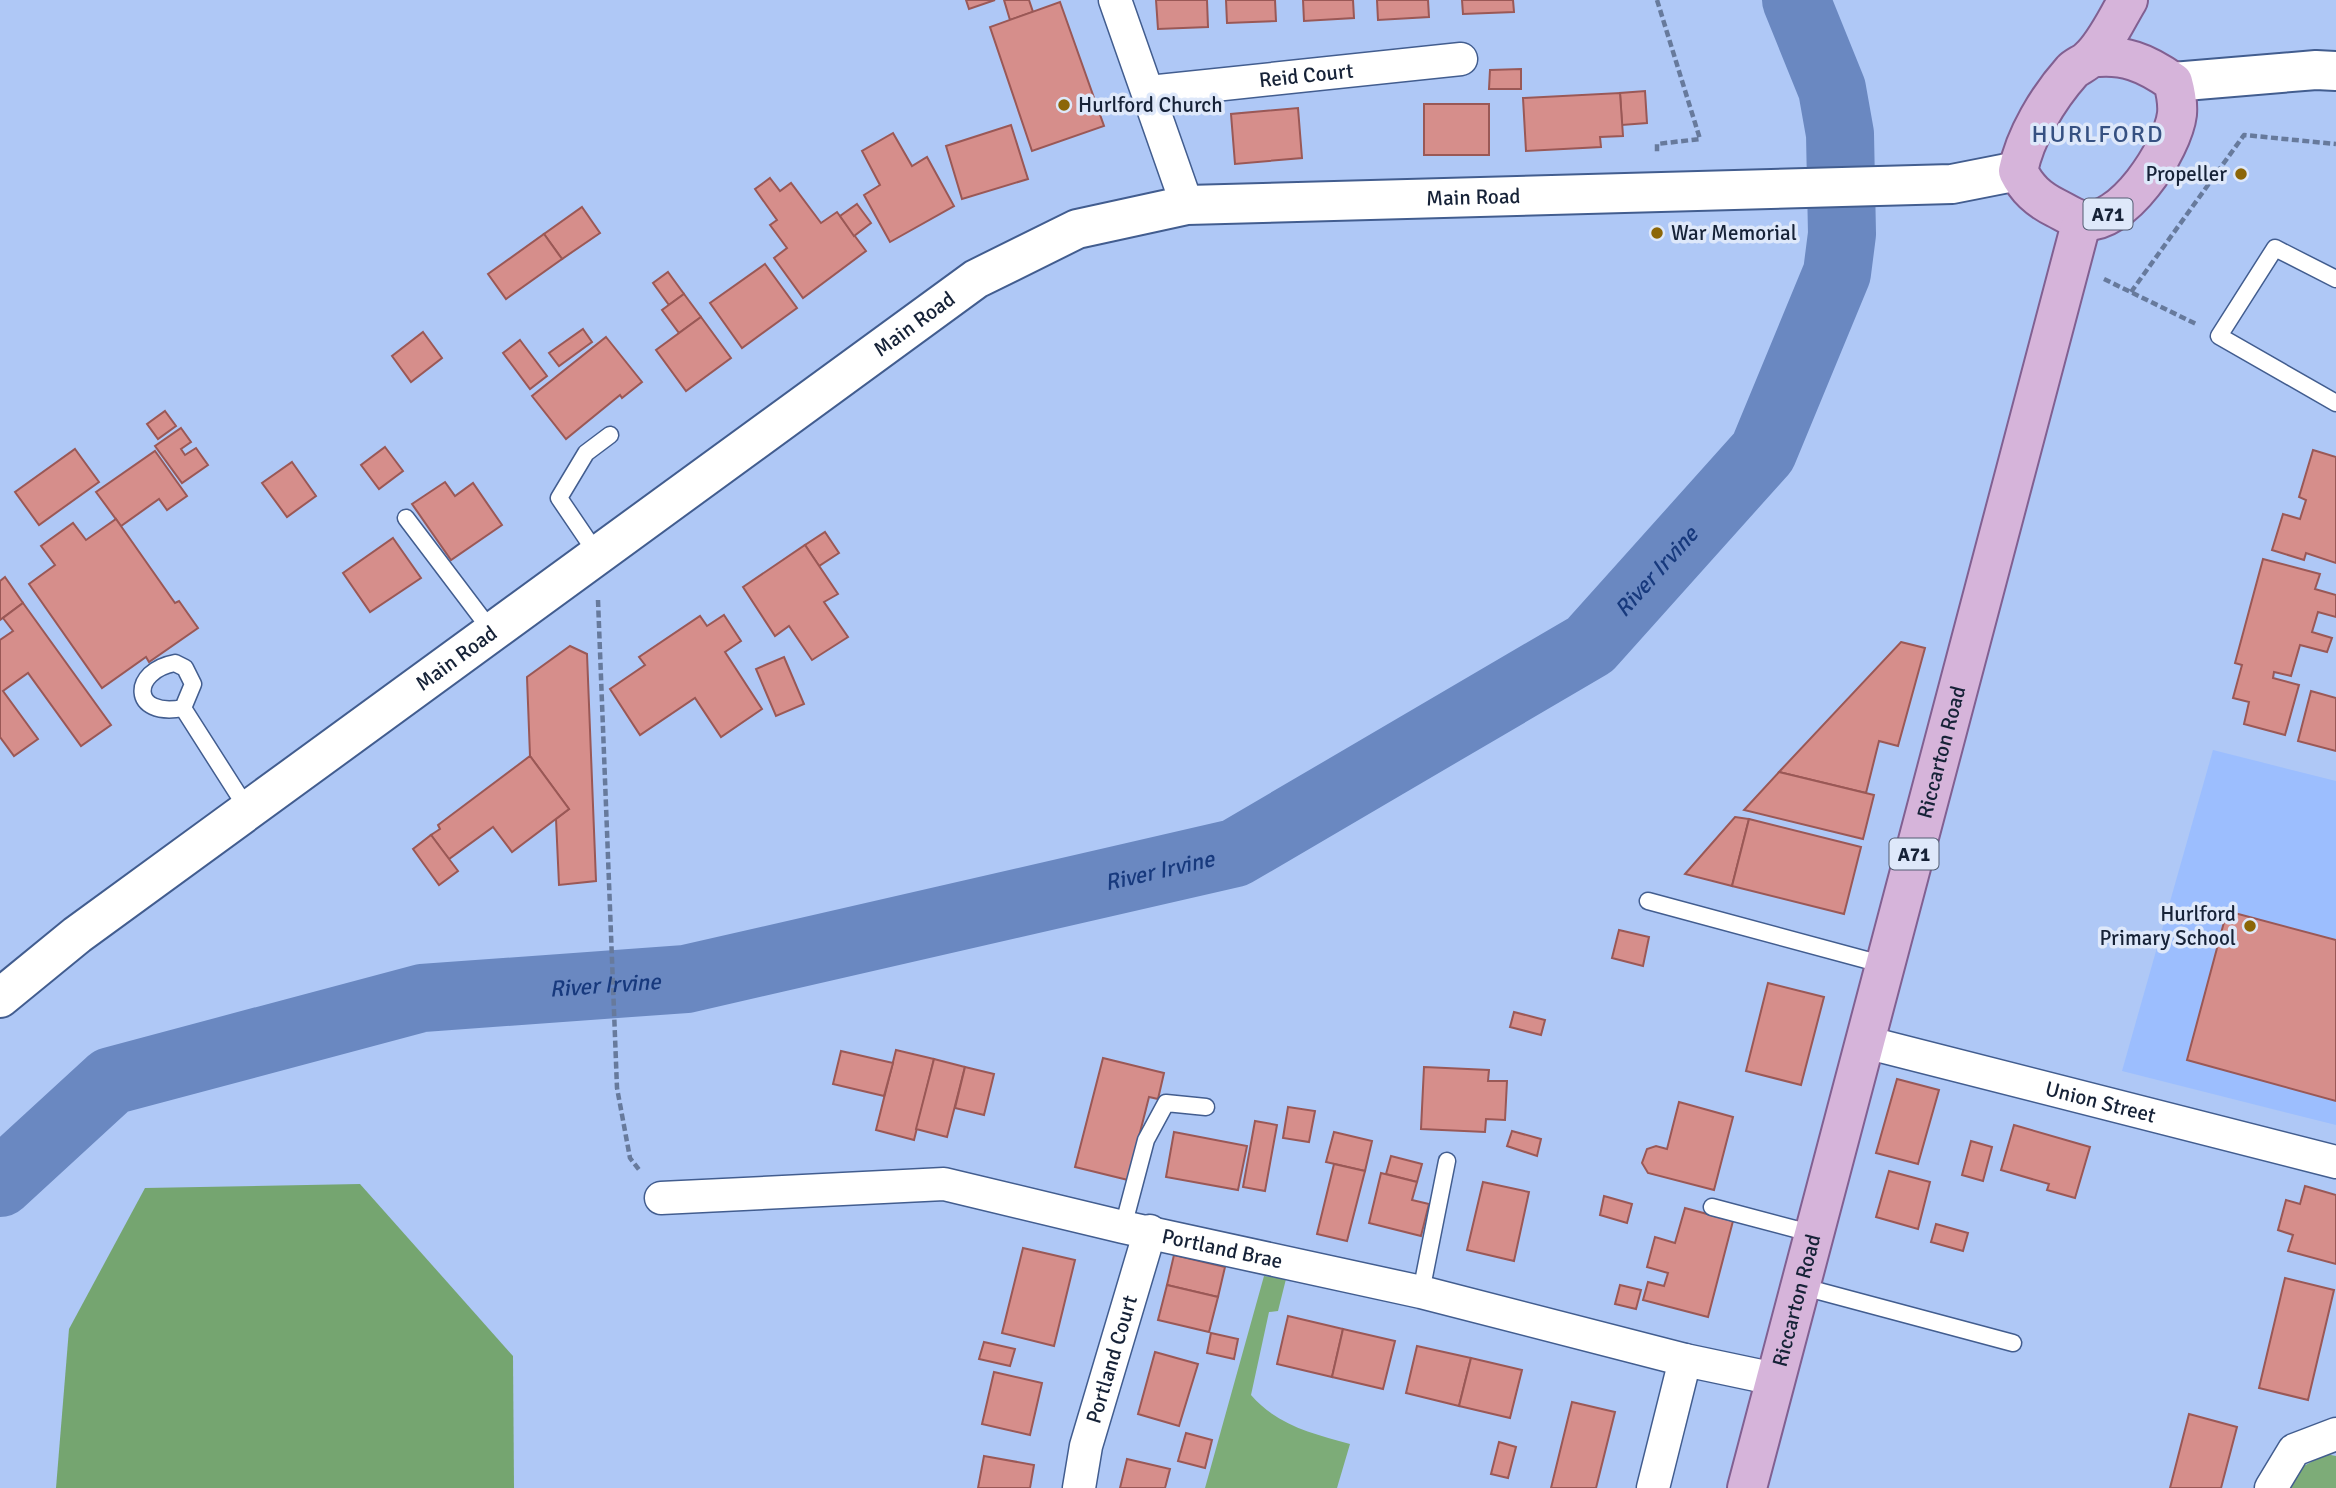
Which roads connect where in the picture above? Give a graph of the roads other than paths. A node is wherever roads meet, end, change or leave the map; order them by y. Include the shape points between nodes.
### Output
1 (1115, 0) edge
2 (2128, 0) edge
3 (2090, 58) junction
4 (1461, 59) dead end
5 (2336, 71) edge
6 (2173, 82) junction
7 (1149, 92) junction
8 (2018, 171) junction
9 (1187, 205) junction
10 (2082, 220) junction
11 (2336, 279) edge
12 (2336, 403) edge
13 (610, 435) dead end
14 (407, 519) dead end
15 (597, 554) junction
16 (493, 633) junction
17 (183, 708) dead end
18 (248, 810) junction
19 (1648, 901) dead end
20 (1885, 965) junction
21 (0, 998) edge
22 (1865, 1042) junction
23 (1206, 1107) dead end
24 (1447, 1161) dead end
25 (2336, 1163) edge
26 (662, 1198) road end
27 (1712, 1207) dead end
28 (1137, 1229) junction
29 (1814, 1234) junction
30 (1800, 1286) junction
31 (1421, 1292) junction
32 (2012, 1343) dead end
33 (1685, 1360) junction
34 (1775, 1379) junction
35 (2336, 1434) edge
36 (1079, 1488) edge
37 (1653, 1488) edge
38 (1747, 1488) edge
39 (2272, 1488) edge

1 - 7 street
2 - 3 main road
3 - 6 main road via 2119,55
3 - 8 main road via 2072,71 2031,133
4 - 7 street, Reid Court
5 - 6 main road
6 - 10 main road, A71 via 2174,126 2136,192 2116,210
7 - 9 street
8 - 9 main road, Main Road via 1952,184
8 - 10 main road, A71 via 2032,192
9 - 15 main road, Main Road via 1077,229 976,279
10 - 20 main road, Riccarton Road / A71
11 - 12 lane via 2275,248 2219,336
13 - 15 lane via 586,453 559,498
14 - 16 lane
15 - 16 main road, Main Road
16 - 18 main road, Main Road
17 - 18 lane
18 - 21 main road, Main Road via 77,935
19 - 20 lane
20 - 22 main road, Riccarton Road / A71
22 - 25 street, Union Street
22 - 29 main road, Riccarton Road / A71
23 - 28 lane via 1166,1103 1161,1111 1146,1140
24 - 31 lane
26 - 28 street, Portland Brae via 944,1184
27 - 29 lane
28 - 31 street, Portland Brae
28 - 36 street, Portland Court
29 - 30 main road, Riccarton Road / A71
30 - 32 lane
30 - 34 main road, Riccarton Road / A71
31 - 33 street, Portland Brae
33 - 34 street, Portland Brae
33 - 37 street
34 - 38 main road, Riccarton Road / A71
35 - 39 street via 2294,1450

